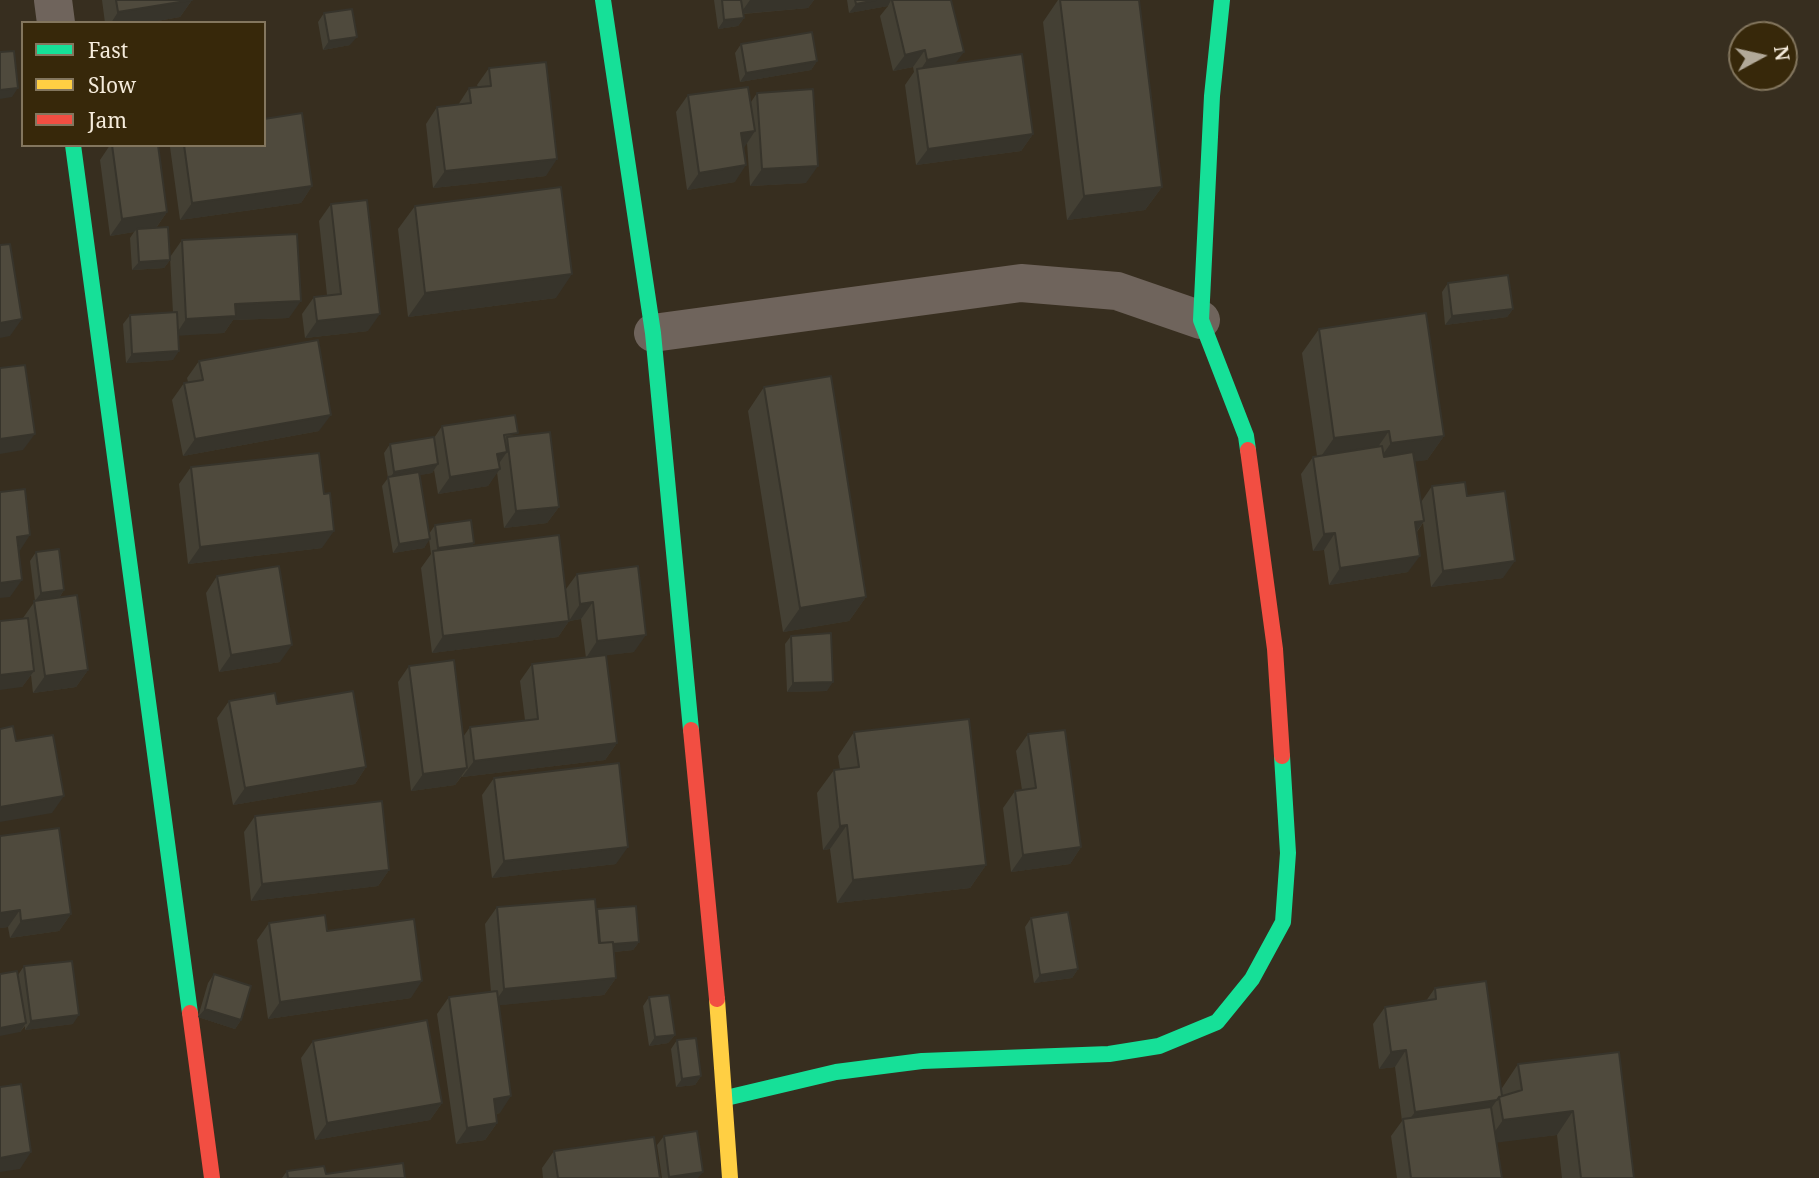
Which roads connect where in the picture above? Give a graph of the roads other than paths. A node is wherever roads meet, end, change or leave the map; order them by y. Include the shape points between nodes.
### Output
1 (53, 0) edge
2 (603, 0) edge
3 (1222, 0) edge
4 (56, 21) edge
5 (73, 147) edge
6 (1201, 320) junction
7 (653, 333) junction
8 (726, 1098) junction
9 (212, 1178) edge
10 (730, 1178) edge

1 - 4 street
2 - 7 street
3 - 6 street via 1212,96
5 - 9 street
6 - 7 street via 1117,291 1021,283
6 - 8 street via 1246,436 1275,649 1287,867 1283,922 1252,979 1217,1022 1159,1045 1108,1054 849,1070
7 - 8 street
8 - 10 street

